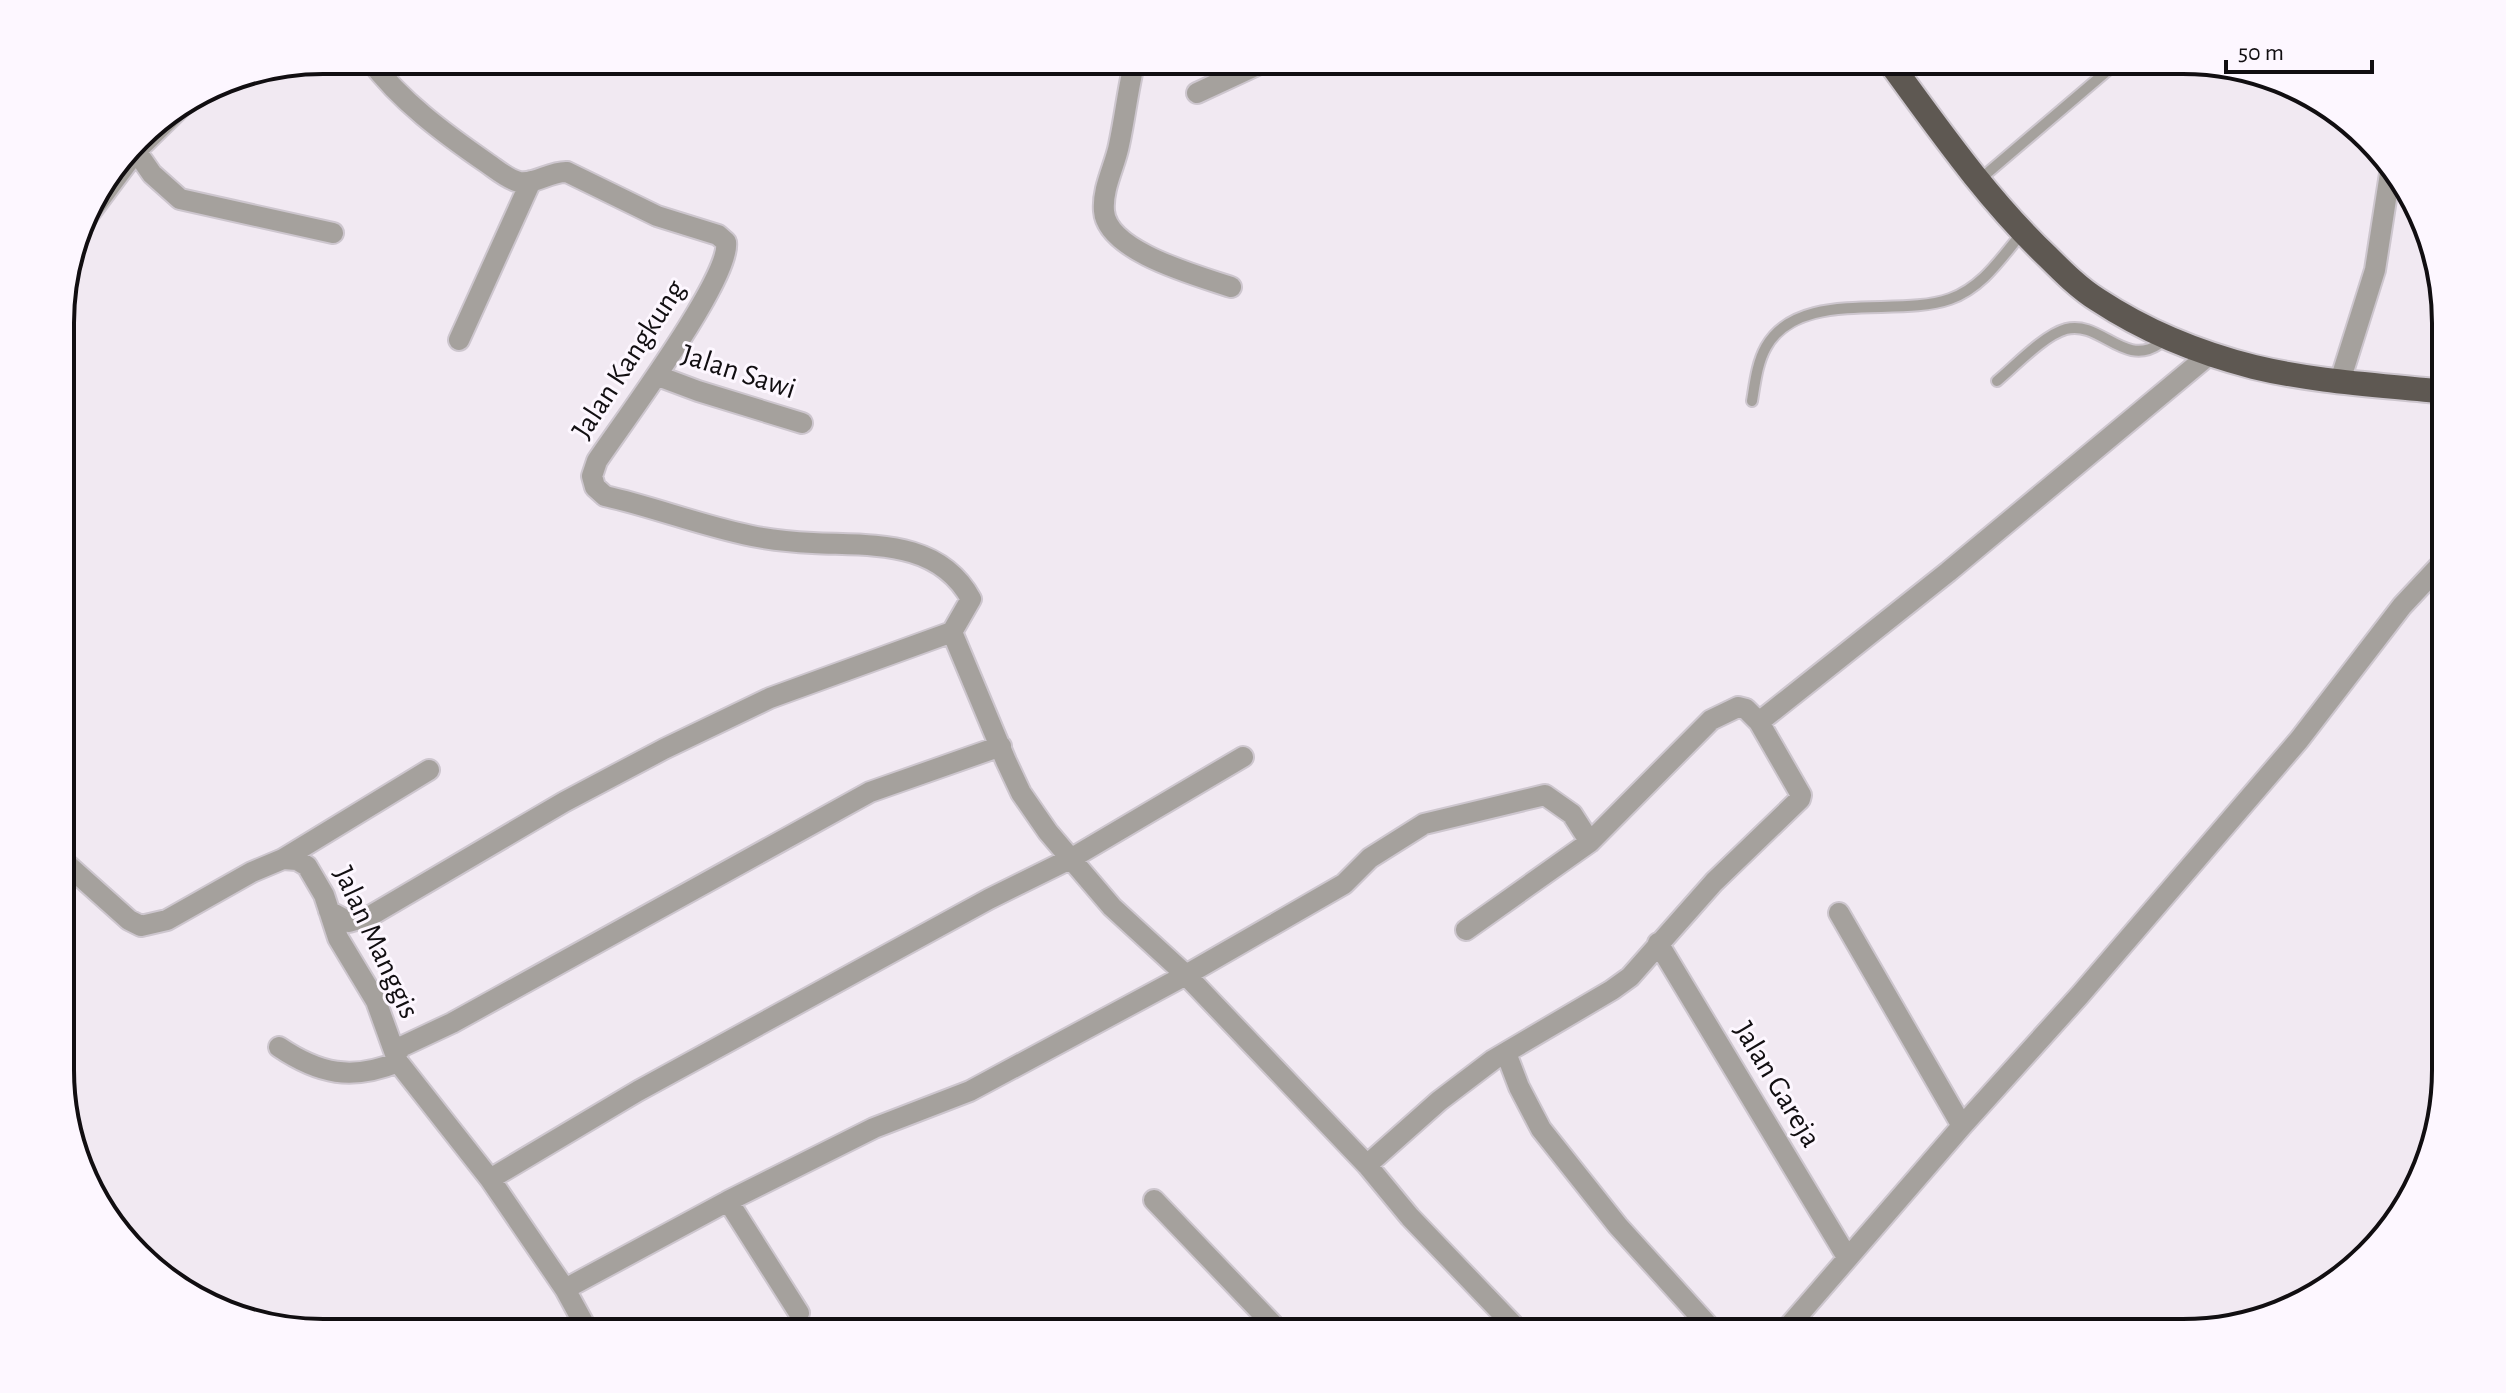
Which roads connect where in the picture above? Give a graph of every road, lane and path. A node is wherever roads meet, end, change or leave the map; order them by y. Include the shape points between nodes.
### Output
1 (380, 74) edge
2 (1132, 74) edge
3 (1238, 74) edge
4 (1898, 74) edge
5 (2103, 74) edge
6 (1197, 93) dead end
7 (139, 156) edge
8 (531, 181) junction
9 (1977, 181) junction
10 (2389, 183) edge
11 (333, 233) dead end
12 (2022, 233) junction
13 (1231, 287) dead end
14 (2158, 334) junction
15 (459, 340) dead end
16 (2210, 354) junction
17 (658, 376) junction
18 (1997, 381) dead end
19 (2340, 381) junction
20 (2431, 391) edge
21 (1752, 401) dead end
22 (802, 423) dead end
23 (2431, 575) edge
24 (952, 632) junction
25 (1759, 722) junction
26 (1001, 746) junction
27 (1243, 757) dead end
28 (429, 770) dead end
29 (1590, 842) junction
30 (1072, 858) junction
31 (283, 859) junction
32 (74, 871) edge
33 (329, 911) junction
34 (1839, 913) dead end
35 (1466, 930) dead end
36 (1658, 943) junction
37 (1186, 975) junction
38 (279, 1047) dead end
39 (1506, 1053) junction
40 (396, 1058) junction
41 (1962, 1126) junction
42 (1367, 1165) junction
43 (490, 1179) junction
44 (1154, 1200) dead end
45 (728, 1201) junction
46 (1847, 1257) junction
47 (565, 1289) junction
48 (799, 1313) dead end
49 (1267, 1318) edge
50 (1507, 1318) edge
51 (1702, 1318) edge
52 (1795, 1318) edge
53 (581, 1319) edge

1 - 8 street via 452,139 509,178
2 - 13 street via 1105,216 1111,228 1141,253
3 - 6 street
4 - 9 highway
5 - 9 lane
7 - 11 street via 180,199
8 - 15 street
8 - 17 street, Jalan Kangkung via 567,172 657,216 726,242 719,270
9 - 12 highway
10 - 19 street via 2375,270
12 - 14 highway via 2096,299
12 - 21 lane via 1989,273 1951,298 1802,316 1767,344
14 - 16 highway
14 - 18 lane via 2159,344 2137,351 2083,328 2069,328 2049,337
16 - 19 highway
16 - 25 street
17 - 22 street, Jalan Sawi
17 - 24 street, Jalan Kangkung via 597,461 592,476 599,492 752,536 869,544 920,554 946,569 971,599
19 - 20 highway
23 - 41 street via 2299,740
24 - 26 street
24 - 33 street via 770,698 664,749 370,916 346,921
25 - 29 street via 1738,707 1711,720
25 - 36 street via 1800,799
26 - 30 street via 1021,793
26 - 40 street via 870,792 403,1046
27 - 30 street
28 - 31 street
29 - 35 street
29 - 37 street via 1572,814 1545,795 1424,824 1370,858 1344,884
30 - 37 street via 1112,907
30 - 43 street via 638,1091
31 - 32 street via 182,913 141,926
31 - 33 street, Jalan Manggis via 307,866
33 - 40 street, Jalan Manggis via 343,947 376,1001
34 - 41 street
36 - 39 street via 1630,977
36 - 46 street, Jalan Gareja
37 - 42 street
37 - 45 street via 970,1091 874,1128
38 - 40 street via 304,1064 339,1073 382,1069
39 - 42 street via 1439,1101
39 - 51 street via 1541,1129 1618,1226
40 - 43 street, Jalan Manggis
41 - 46 street
42 - 50 street
43 - 47 street, Jalan Manggis
44 - 49 street
45 - 47 street
45 - 48 street
46 - 52 street
47 - 53 street, Jalan Manggis

